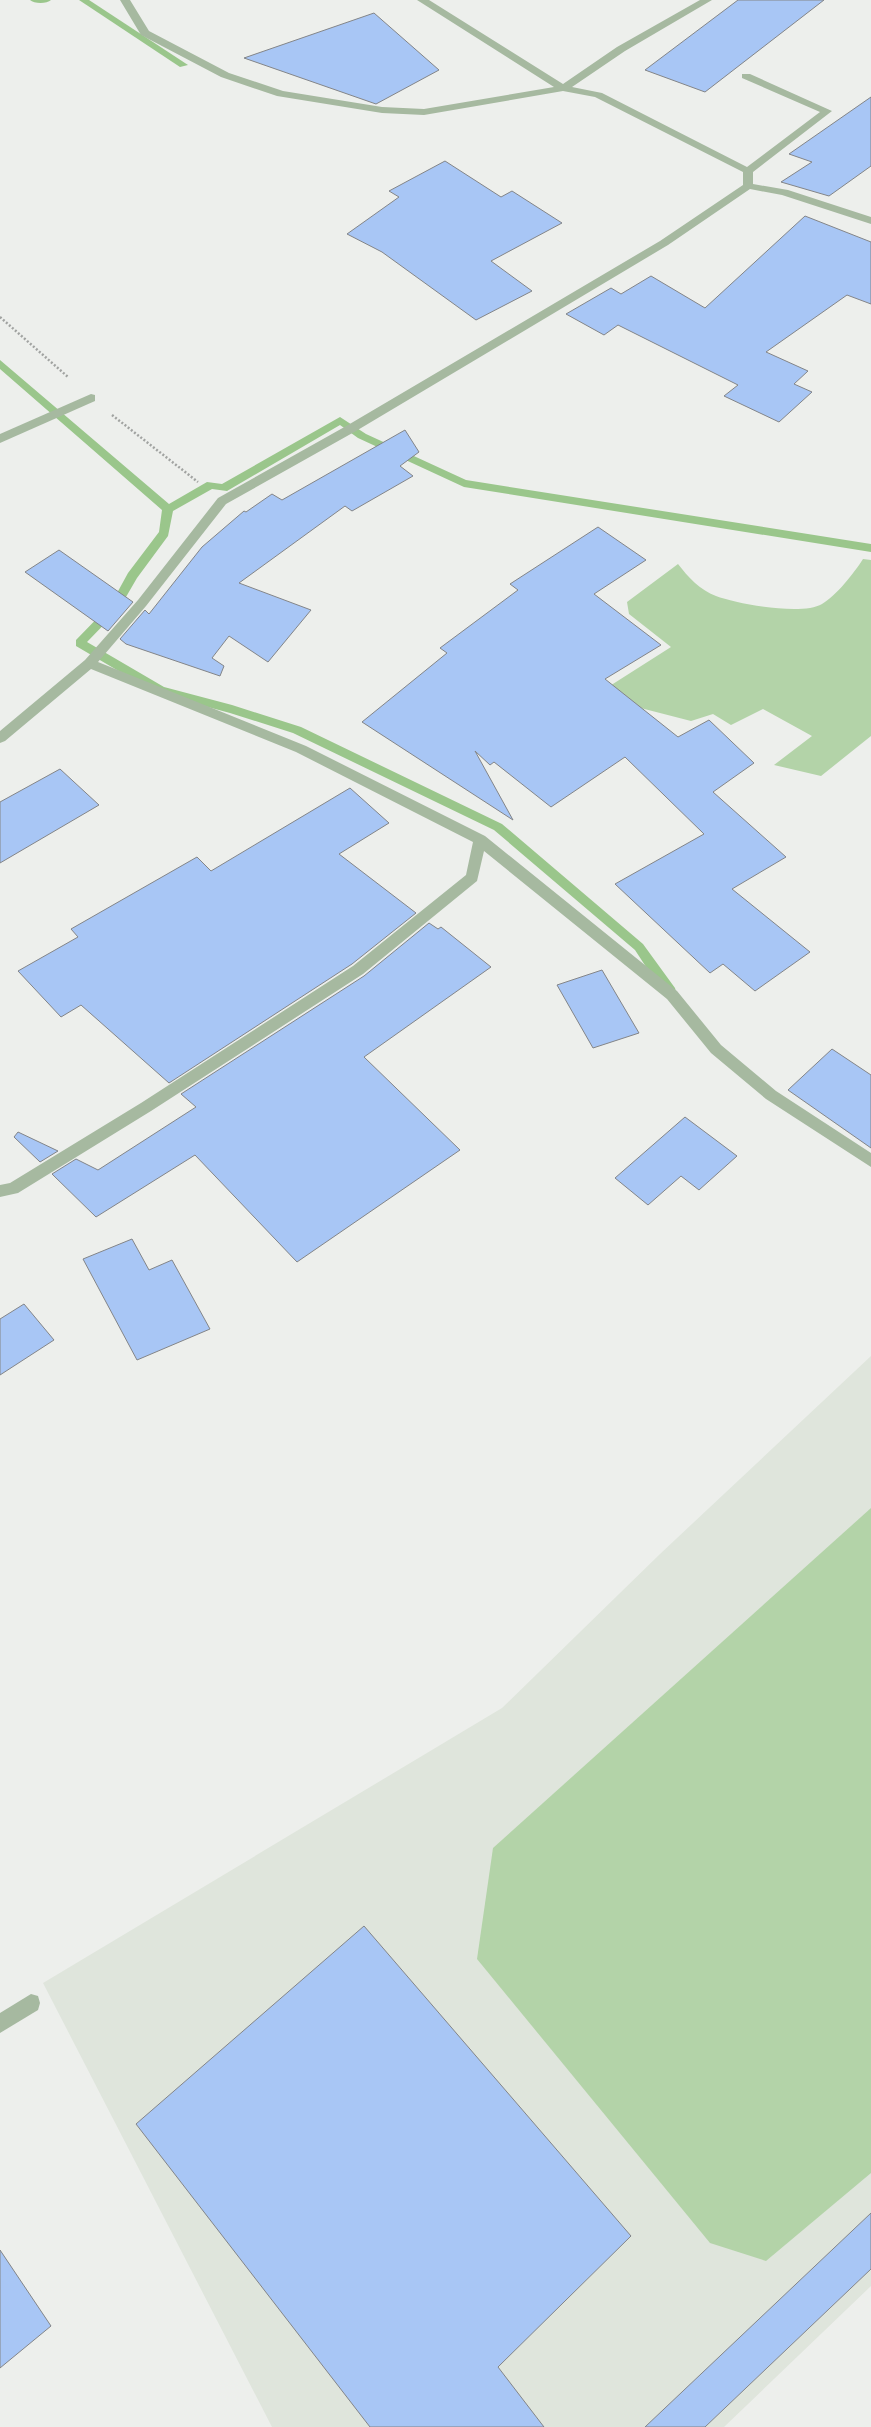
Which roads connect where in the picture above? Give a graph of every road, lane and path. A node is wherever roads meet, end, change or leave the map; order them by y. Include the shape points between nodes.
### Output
1 (125, 0) edge
2 (422, 0) edge
3 (705, 0) edge
4 (746, 76) dead end
5 (563, 88) junction
6 (748, 172) junction
7 (748, 186) junction
8 (871, 221) edge
9 (91, 398) dead end
10 (0, 439) edge
11 (89, 663) junction
12 (0, 738) edge
13 (480, 840) junction
14 (871, 1161) edge
15 (0, 1191) edge
16 (31, 2003) dead end
17 (0, 2024) edge

1 - 5 street via 145,33 225,75 281,94 382,110 424,112
2 - 5 street
3 - 5 street
4 - 6 street via 827,111
5 - 6 street via 598,95
6 - 7 street
7 - 8 street via 784,192
7 - 11 street via 664,244 222,501 142,603
9 - 10 street
11 - 12 street
11 - 13 street via 300,749
13 - 14 street via 672,995 716,1049 771,1095
13 - 15 street via 472,877 358,970 138,1112 13,1189
16 - 17 street

